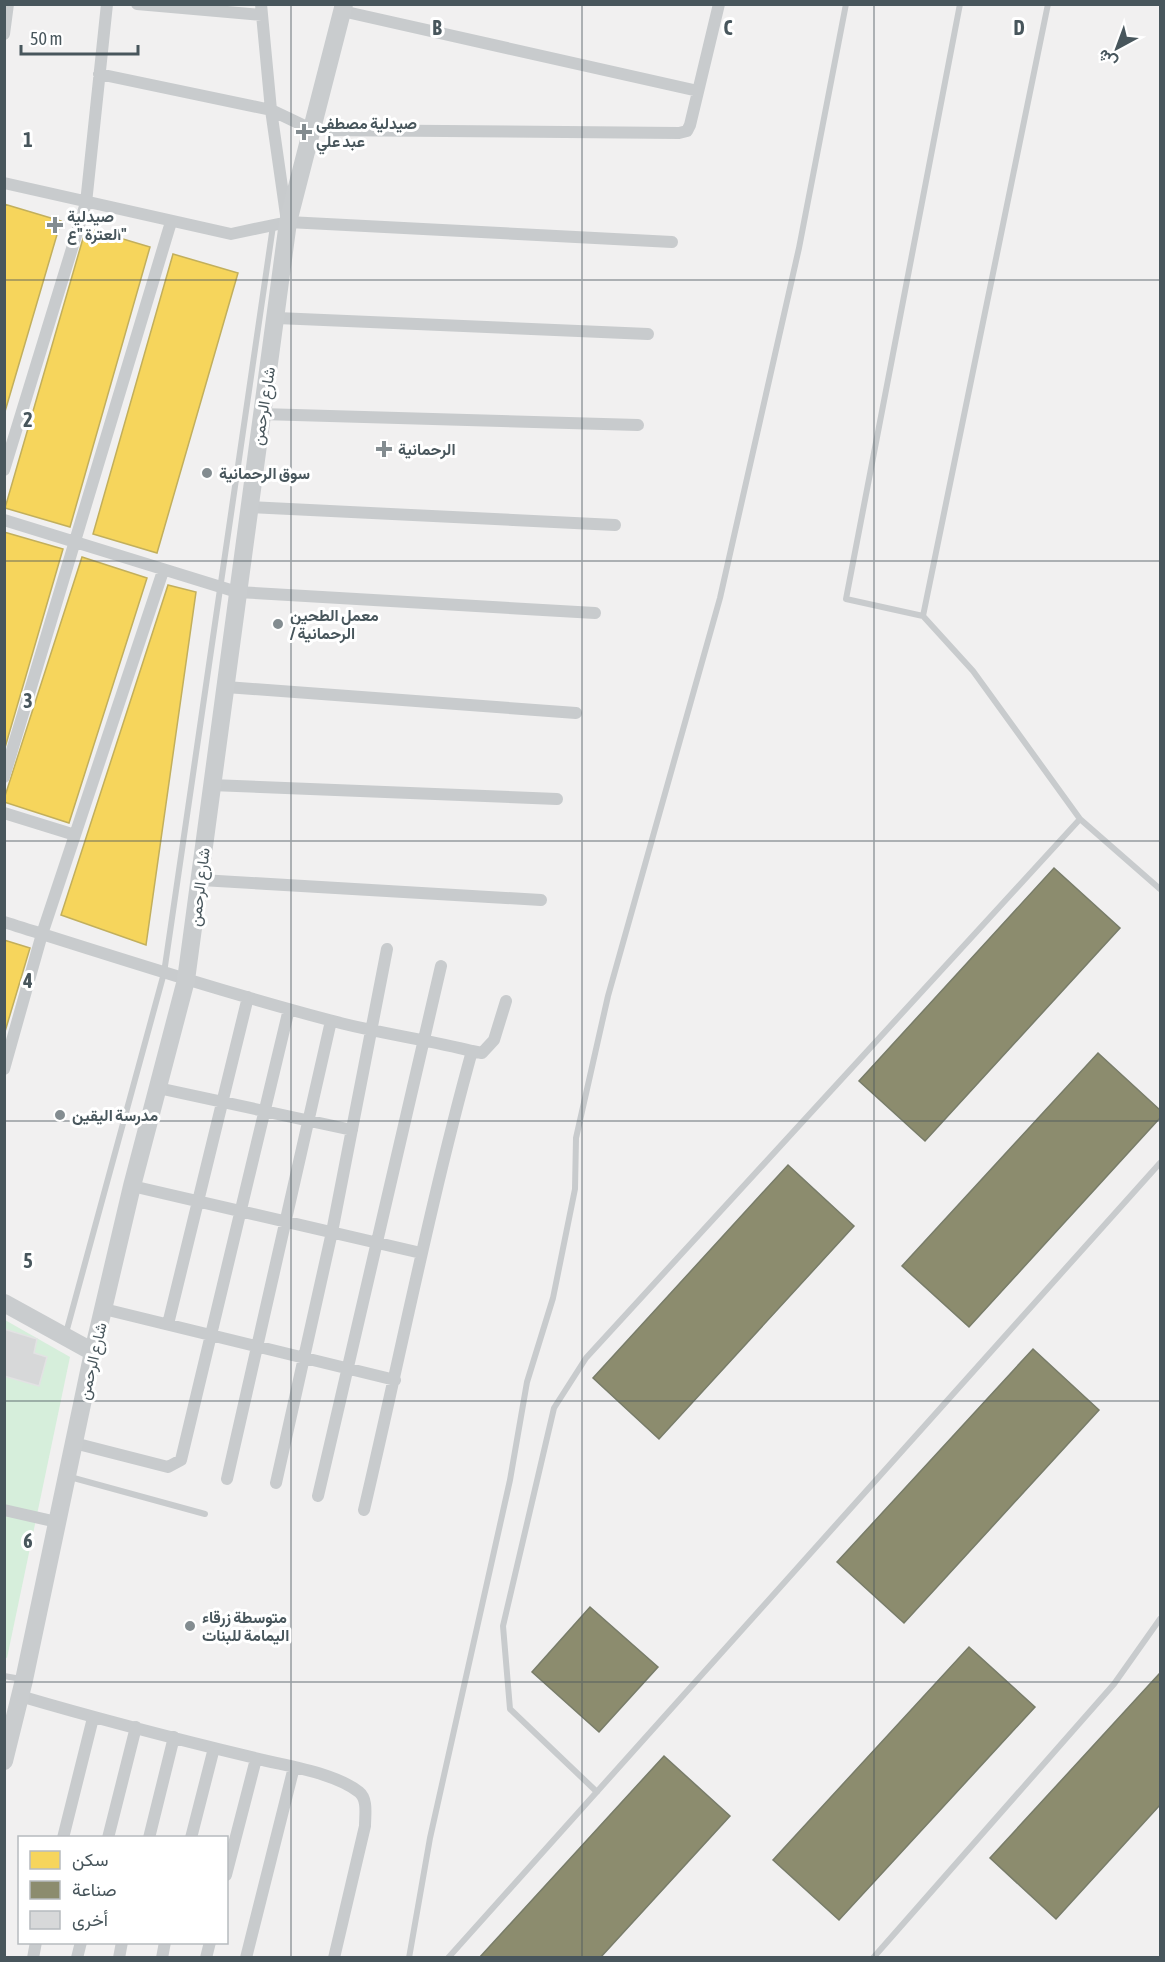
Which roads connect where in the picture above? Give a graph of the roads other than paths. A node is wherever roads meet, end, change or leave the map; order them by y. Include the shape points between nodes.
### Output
1 (8, 4) edge
2 (107, 4) edge
3 (137, 4) edge
4 (719, 4) edge
5 (846, 4) edge
6 (960, 4) edge
7 (1048, 4) edge
8 (343, 8) edge
9 (262, 10) edge
10 (4, 34) edge
11 (99, 74) junction
12 (698, 91) junction
13 (271, 110) junction
14 (313, 130) junction
15 (4, 183) edge
16 (86, 203) junction
17 (171, 222) junction
18 (280, 224) junction
19 (672, 242) dead end
20 (276, 318) junction
21 (648, 334) dead end
22 (261, 414) junction
23 (638, 424) dead end
24 (4, 470) edge
25 (248, 507) junction
26 (4, 520) edge
27 (615, 525) dead end
28 (74, 543) junction
29 (163, 571) junction
30 (229, 590) junction
31 (595, 613) dead end
32 (923, 616) junction
33 (226, 687) junction
34 (576, 714) dead end
35 (4, 777) edge
36 (211, 785) junction
37 (557, 799) dead end
38 (4, 813) edge
39 (1080, 819) junction
40 (75, 834) junction
41 (201, 880) junction
42 (1161, 889) edge
43 (541, 900) dead end
44 (4, 922) edge
45 (42, 934) junction
46 (387, 949) dead end
47 (441, 966) dead end
48 (164, 973) junction
49 (186, 980) junction
50 (248, 997) junction
51 (506, 1001) dead end
52 (289, 1009) junction
53 (331, 1021) junction
54 (372, 1030) junction
55 (426, 1039) junction
56 (472, 1051) junction
57 (4, 1069) edge
58 (158, 1088) junction
59 (222, 1102) junction
60 (265, 1110) junction
61 (309, 1119) junction
62 (352, 1130) junction
63 (1161, 1162) edge
64 (132, 1186) junction
65 (198, 1202) junction
66 (241, 1212) junction
67 (286, 1222) junction
68 (332, 1232) junction
69 (377, 1242) junction
70 (421, 1253) junction
71 (4, 1303) edge
72 (104, 1309) junction
73 (168, 1324) junction
74 (212, 1335) junction
75 (65, 1337) junction
76 (258, 1347) junction
77 (93, 1352) junction
78 (303, 1358) junction
79 (348, 1369) junction
80 (394, 1380) junction
81 (74, 1443) junction
82 (67, 1476) junction
83 (227, 1479) dead end
84 (276, 1483) dead end
85 (318, 1496) dead end
86 (4, 1510) edge
87 (364, 1510) dead end
88 (205, 1514) dead end
89 (57, 1522) junction
90 (1161, 1619) edge
91 (4, 1676) edge
92 (22, 1688) junction
93 (93, 1718) junction
94 (136, 1727) junction
95 (174, 1737) junction
96 (214, 1748) junction
97 (256, 1759) junction
98 (4, 1761) edge
99 (294, 1767) junction
100 (597, 1792) junction
101 (64, 1836) edge
102 (109, 1836) edge
103 (149, 1836) edge
104 (192, 1836) edge
105 (228, 1867) edge
106 (246, 1958) edge
107 (334, 1958) edge
108 (409, 1958) edge
109 (448, 1958) edge
110 (873, 1958) edge

1 - 10 street
2 - 11 street
3 - 9 street
4 - 12 street
5 - 108 lane via 799,248 720,598 608,996 576,1138 575,1189 553,1298 527,1382 510,1480 430,1838
6 - 32 lane via 846,598
7 - 32 lane
8 - 12 street
8 - 14 street, شارع الرحمن
9 - 13 street
11 - 13 street
11 - 16 street
12 - 14 street via 690,125 687,131 679,133
13 - 14 street
13 - 18 street
14 - 18 street, شارع الرحمن
15 - 16 street
16 - 17 street
16 - 24 street
17 - 18 street via 231,234
17 - 28 street
18 - 19 street
18 - 20 street, شارع الرحمن
18 - 30 lane
20 - 21 street
20 - 22 street, شارع الرحمن
22 - 23 street
22 - 25 street, شارع الرحمن
25 - 27 street
25 - 30 street, شارع الرحمن
26 - 28 street
28 - 29 street
28 - 35 street
29 - 30 street
29 - 40 street
30 - 31 street
30 - 33 street, شارع الرحمن
30 - 48 lane
32 - 39 lane via 973,671
33 - 34 street
33 - 36 street, شارع الرحمن
36 - 37 street
36 - 41 street, شارع الرحمن
38 - 40 street
39 - 42 lane
39 - 100 lane via 586,1358 554,1408 502,1626 510,1709
40 - 45 street
41 - 43 street
41 - 49 street, شارع الرحمن
44 - 45 street
45 - 48 street
45 - 57 street
46 - 54 street
47 - 55 street
48 - 49 street
48 - 75 lane
49 - 50 street
49 - 58 street, شارع الرحمن
50 - 52 street
50 - 59 street
51 - 56 street via 490,1048 482,1053
52 - 53 street
52 - 60 street
53 - 54 street
53 - 61 street
54 - 55 street
54 - 62 street
55 - 56 street
55 - 69 street
56 - 70 street
58 - 59 street
58 - 64 street, شارع الرحمن
59 - 60 street
59 - 65 street
60 - 61 street
60 - 66 street
61 - 62 street
61 - 67 street
62 - 68 street
63 - 100 lane
64 - 65 street
64 - 72 street, شارع الرحمن
65 - 66 street
65 - 73 street
66 - 67 street
66 - 74 street
67 - 68 street
67 - 76 street
68 - 69 street
68 - 78 street
69 - 70 street
69 - 79 street
70 - 80 street
71 - 75 street
72 - 73 street
72 - 77 street, شارع الرحمن
73 - 74 street
74 - 76 street
74 - 81 street via 181,1460 175,1466
75 - 77 street
76 - 78 street
76 - 83 street
77 - 81 street, شارع الرحمن
78 - 79 street
78 - 84 street
79 - 80 street
79 - 85 street
80 - 87 street
81 - 82 street, شارع الرحمن
82 - 88 lane
82 - 89 street, شارع الرحمن
86 - 89 street
89 - 92 street, شارع الرحمن
90 - 110 lane via 1114,1684
91 - 92 lane
92 - 93 street
92 - 98 street, شارع الرحمن
93 - 94 street
93 - 101 street
94 - 95 street
94 - 102 street
95 - 96 street
95 - 103 street
96 - 97 street
96 - 104 street
97 - 99 street
97 - 105 street
99 - 106 street
99 - 107 street via 343,1782 361,1793 365,1805 365,1826
100 - 109 lane

